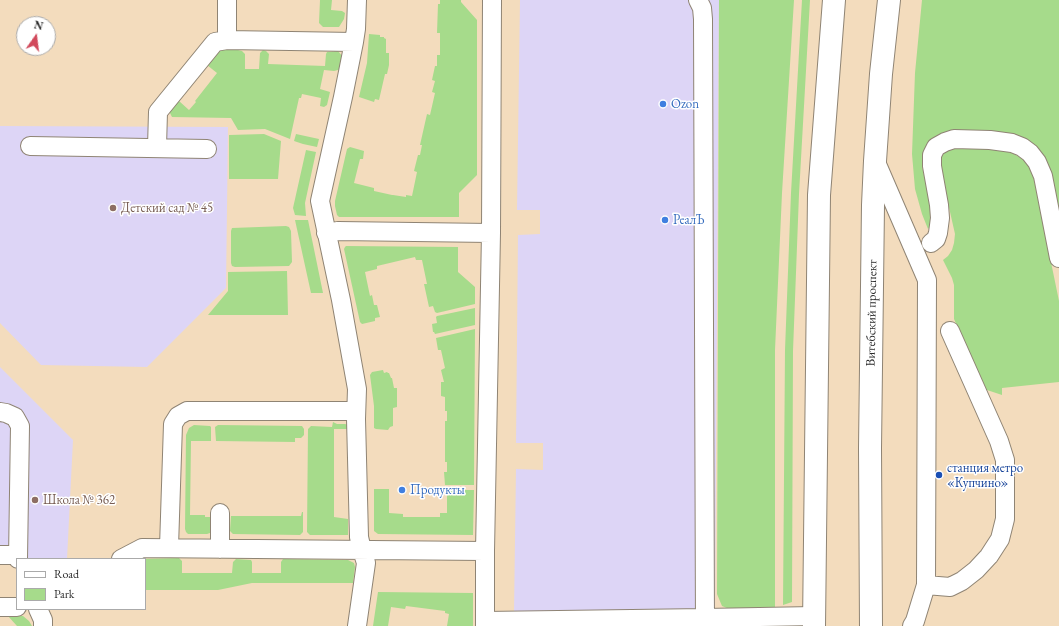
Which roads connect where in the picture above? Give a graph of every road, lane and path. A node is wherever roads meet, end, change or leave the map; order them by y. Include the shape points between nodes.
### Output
1 (227, 0) edge
2 (357, 0) edge
3 (492, 0) edge
4 (698, 0) edge
5 (834, 0) edge
6 (889, 0) edge
7 (227, 40) junction
8 (354, 42) junction
9 (30, 146) dead end
10 (157, 147) junction
11 (207, 149) dead end
12 (875, 161) junction
13 (326, 232) junction
14 (491, 233) junction
15 (931, 243) dead end
16 (1059, 258) edge
17 (950, 331) dead end
18 (356, 411) junction
19 (0, 412) edge
20 (220, 513) dead end
21 (169, 547) junction
22 (220, 549) junction
23 (362, 550) junction
24 (485, 552) junction
25 (0, 555) edge
26 (18, 557) edge
27 (122, 558) edge
28 (926, 585) junction
29 (0, 607) edge
30 (16, 607) edge
31 (38, 610) edge
32 (814, 621) edge
33 (705, 622) edge
34 (484, 623) edge
35 (43, 626) edge
36 (357, 626) edge
37 (871, 626) edge
38 (912, 626) edge

1 - 7 street
2 - 8 street
3 - 14 street
4 - 33 street via 703,19
5 - 32 main road via 819,195
6 - 12 main road, Витебский проспект
7 - 8 street
7 - 10 street via 215,42 158,112
8 - 13 street via 320,201
9 - 10 street
10 - 11 street
12 - 28 street via 927,280
12 - 37 main road, Витебский проспект via 870,448
13 - 14 street
13 - 18 street via 357,388
14 - 24 street
15 - 16 street via 936,239 940,218 932,166 932,155 936,147 954,139 990,140 1022,147 1037,162 1043,176
17 - 28 street via 1005,460 1005,519 1000,539 976,570 962,581 950,586
18 - 21 street via 187,411 178,416 172,424
18 - 23 street via 359,537
19 - 26 street via 16,417 20,426
20 - 22 street
21 - 22 street
21 - 27 street via 142,548
22 - 23 street
23 - 24 street
23 - 36 street via 366,562
24 - 34 street
25 - 26 street
28 - 38 street
29 - 30 street
31 - 35 street
32 - 33 street
33 - 34 street

